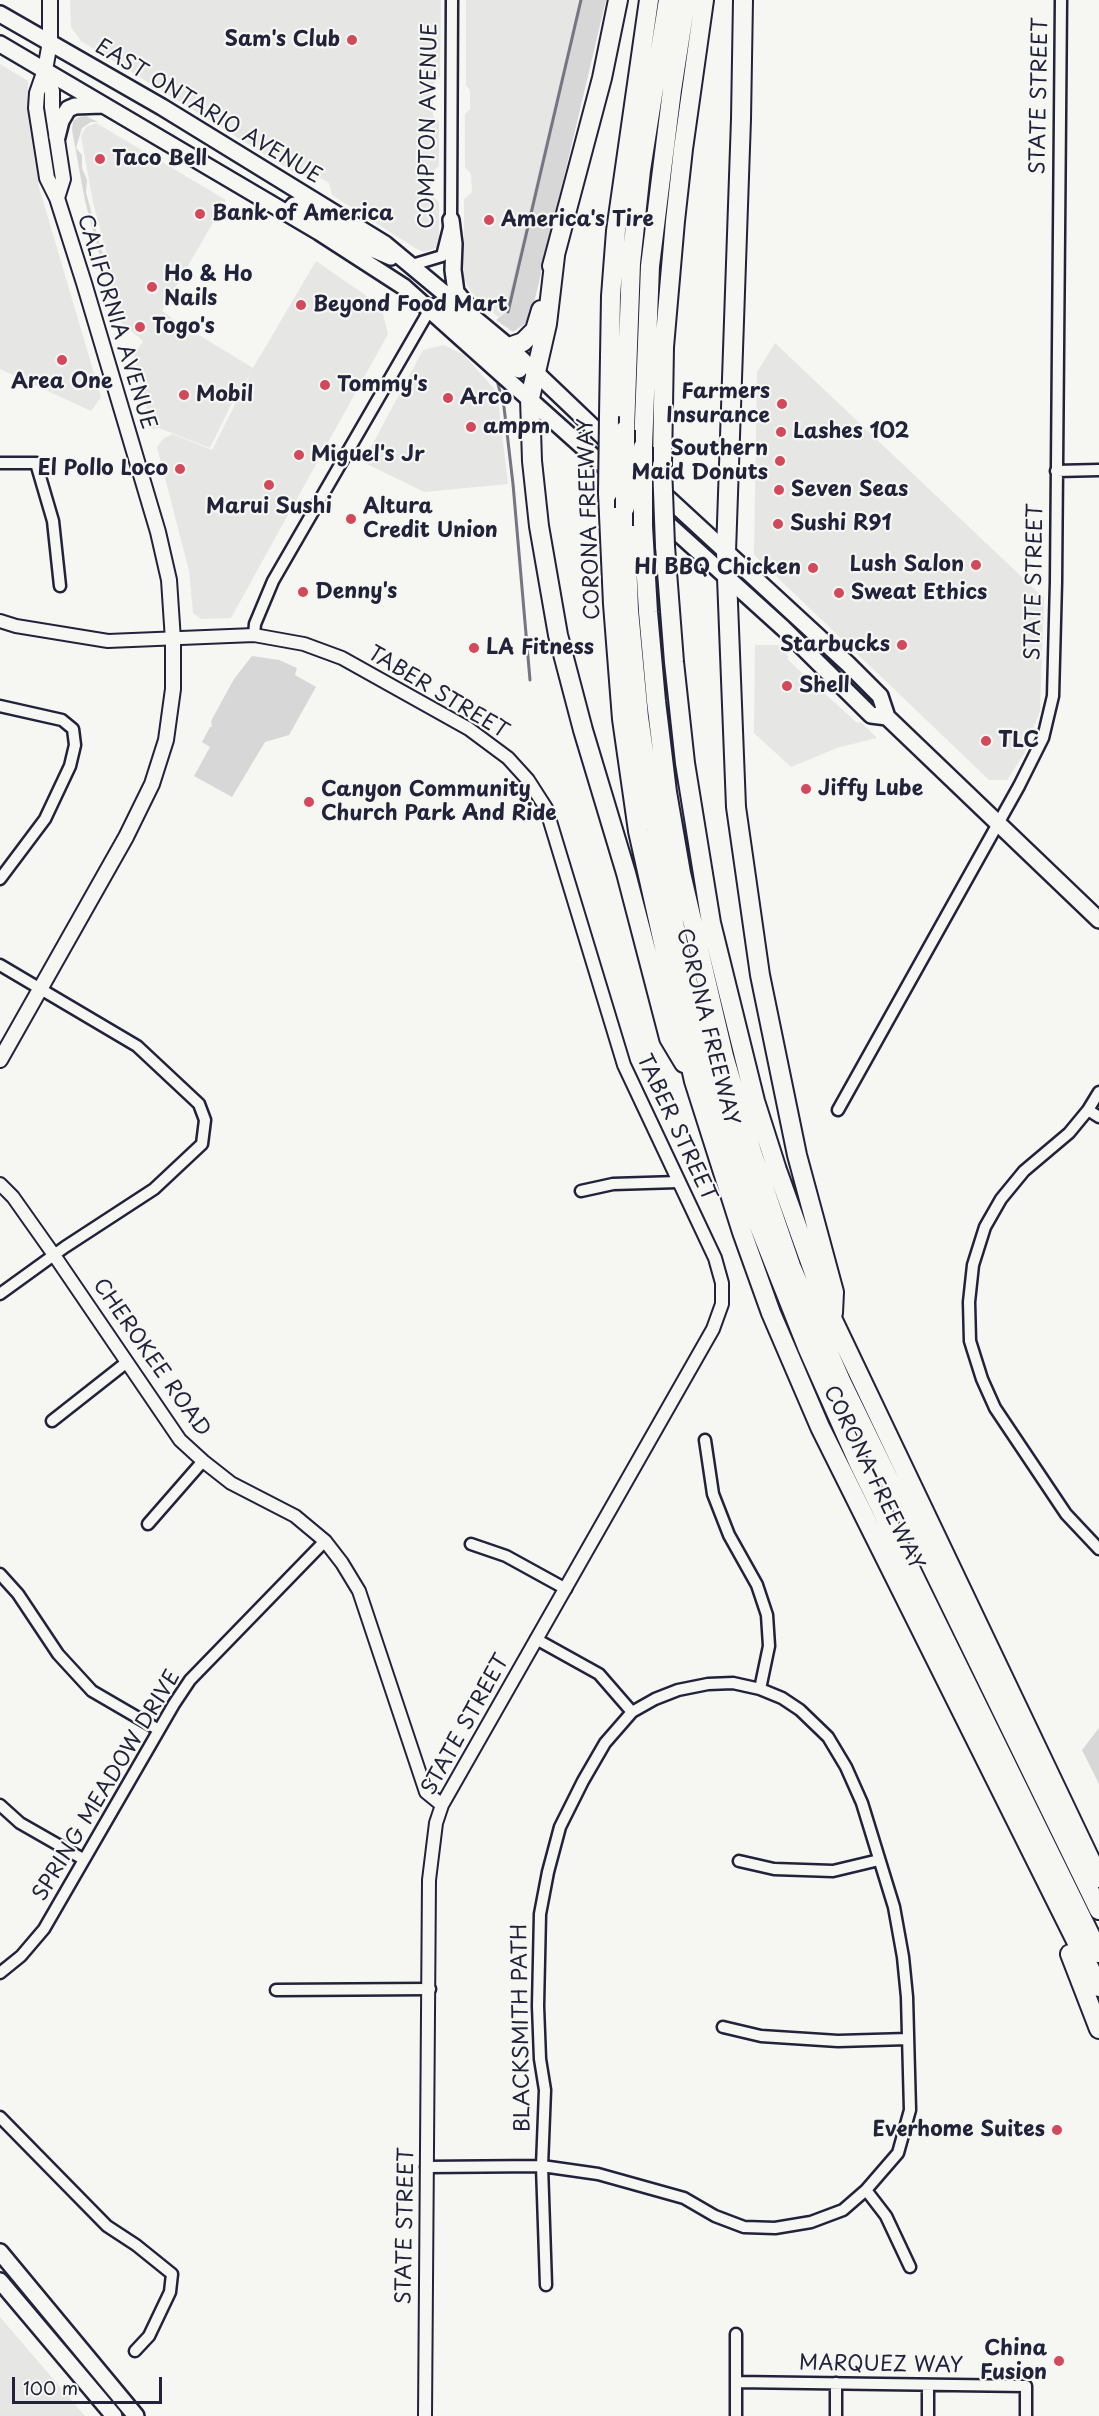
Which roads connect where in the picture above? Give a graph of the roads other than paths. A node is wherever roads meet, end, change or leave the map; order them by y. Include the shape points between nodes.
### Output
1 (50, 0) edge
2 (452, 0) edge
3 (618, 0) edge
4 (649, 0) edge
5 (668, 0) edge
6 (686, 0) edge
7 (704, 0) edge
8 (743, 0) edge
9 (1061, 0) edge
10 (0, 14) edge
11 (50, 42) junction
12 (0, 44) edge
13 (45, 70) junction
14 (105, 105) junction
15 (57, 138) junction
16 (57, 198) junction
17 (287, 213) junction
18 (451, 220) junction
19 (555, 256) junction
20 (409, 262) junction
21 (430, 309) junction
22 (483, 325) junction
23 (509, 347) junction
24 (535, 374) junction
25 (530, 398) junction
26 (0, 463) edge
27 (1099, 470) edge
28 (1056, 471) junction
29 (726, 552) junction
30 (728, 579) junction
31 (60, 586) dead end
32 (0, 621) edge
33 (254, 635) junction
34 (173, 640) junction
35 (802, 647) junction
36 (848, 663) junction
37 (0, 706) edge
38 (887, 717) junction
39 (999, 824) junction
40 (0, 879) edge
41 (1099, 920) edge
42 (0, 965) edge
43 (41, 988) junction
44 (0, 1060) edge
45 (694, 1081) junction
46 (1099, 1092) edge
47 (838, 1110) dead end
48 (1088, 1110) junction
49 (1099, 1117) edge
50 (678, 1182) junction
51 (0, 1184) edge
52 (581, 1191) dead end
53 (54, 1255) junction
54 (722, 1282) joint
55 (0, 1294) edge
56 (832, 1318) junction
57 (127, 1362) junction
58 (52, 1421) dead end
59 (705, 1440) dead end
60 (203, 1461) junction
61 (148, 1524) dead end
62 (325, 1541) junction
63 (471, 1544) dead end
64 (1099, 1549) edge
65 (0, 1574) edge
66 (566, 1589) junction
67 (536, 1639) junction
68 (760, 1689) junction
69 (632, 1712) junction
70 (159, 1730) junction
71 (1047, 1771) junction
72 (1000, 1789) junction
73 (0, 1805) edge
74 (442, 1805) junction
75 (83, 1859) junction
76 (879, 1860) junction
77 (739, 1861) dead end
78 (1099, 1861) edge
79 (1099, 1878) edge
80 (1099, 1910) edge
81 (1099, 1953) edge
82 (0, 1973) edge
83 (1099, 1987) edge
84 (430, 1989) junction
85 (276, 1990) dead end
86 (723, 2027) dead end
87 (1099, 2029) edge
88 (908, 2039) junction
89 (0, 2117) edge
90 (542, 2166) junction
91 (426, 2167) junction
92 (866, 2190) junction
93 (0, 2252) edge
94 (0, 2265) edge
95 (910, 2267) dead end
96 (0, 2281) edge
97 (546, 2285) dead end
98 (31, 2290) junction
99 (736, 2334) dead end
100 (135, 2350) dead end
101 (736, 2382) junction
102 (837, 2383) junction
103 (928, 2386) junction
104 (114, 2416) edge
105 (136, 2416) edge
106 (424, 2416) edge
107 (736, 2416) edge
108 (836, 2416) edge
109 (928, 2416) edge
110 (1026, 2416) edge

1 - 11 main road, CALIFORNIA AVENUE
2 - 18 street, COMPTON AVENUE
3 - 19 highway via 602,78
4 - 45 highway, CORONA FREEWAY, bridge via 616,231 611,296 608,493 622,719 638,831
5 - 81 highway, bridge via 630,263 625,508 639,717 678,943 714,1087 757,1221 807,1347 858,1464
6 - 80 highway, bridge via 650,266 643,447 648,612 677,850 710,999 753,1155 791,1266 842,1383
7 - 56 highway, CORONA FREEWAY, bridge via 683,149 664,347 662,465 674,662 685,764 711,923 755,1101
8 - 29 highway
9 - 28 street, STATE STREET
10 - 11 main road, EAST ONTARIO AVENUE
11 - 13 main road, CALIFORNIA AVENUE
11 - 20 main road, EAST ONTARIO AVENUE via 308,196
12 - 13 main road, EAST ONTARIO AVENUE
13 - 14 main road, EAST ONTARIO AVENUE
13 - 15 main road, CALIFORNIA AVENUE via 52,91
13 - 16 main road, CALIFORNIA AVENUE via 36,108 47,178
14 - 15 main road via 68,109 60,121
14 - 17 main road, EAST ONTARIO AVENUE
15 - 16 main road, CALIFORNIA AVENUE via 63,179
16 - 34 main road, CALIFORNIA AVENUE via 158,532 169,580
17 - 20 main road via 294,205 301,205 370,248
17 - 21 main road, EAST ONTARIO AVENUE via 404,287
18 - 20 street, COMPTON AVENUE via 442,256
18 - 22 main road via 456,292
19 - 23 highway via 535,330 523,342
19 - 24 highway via 547,324
20 - 22 main road, EAST ONTARIO AVENUE
21 - 24 main road via 447,306 518,370
21 - 25 main road, EAST ONTARIO AVENUE
21 - 33 street via 273,580
22 - 23 main road, EAST ONTARIO AVENUE
23 - 24 main road, EAST ONTARIO AVENUE
24 - 25 highway
24 - 29 main road, EAST ONTARIO AVENUE
25 - 30 main road, EAST ONTARIO AVENUE
25 - 45 highway via 539,526 558,635 669,1038
26 - 31 street via 36,463 53,521
27 - 28 street
28 - 39 street, STATE STREET via 1053,696 1043,738
29 - 30 highway
29 - 36 main road, EAST ONTARIO AVENUE
30 - 35 main road, EAST ONTARIO AVENUE
30 - 56 highway via 736,807 760,975 797,1155 834,1292
32 - 34 street, TABER STREET via 108,641
33 - 34 street, TABER STREET
33 - 50 street, TABER STREET via 304,644 342,658 492,744 528,780 546,808 624,1065
34 - 43 main road, CALIFORNIA AVENUE via 173,689 153,784
35 - 36 main road via 834,667
35 - 38 main road, EAST ONTARIO AVENUE via 871,715
36 - 38 main road, EAST ONTARIO AVENUE via 880,696
37 - 40 street via 62,720 73,729 75,745 70,766 45,819
38 - 39 main road, EAST ONTARIO AVENUE
39 - 41 main road, EAST ONTARIO AVENUE
39 - 47 street, STATE STREET
42 - 43 street
43 - 44 main road, CALIFORNIA AVENUE
43 - 53 street via 137,1046 199,1104 205,1120 202,1144 154,1189
45 - 72 highway, CORONA FREEWAY via 771,1312 820,1427
46 - 48 street
48 - 49 street
48 - 64 street via 1069,1133 1024,1171 1001,1199 985,1227 969,1302 970,1341 994,1408 1066,1514
50 - 52 street via 613,1184
50 - 54 street, TABER STREET via 715,1258
51 - 53 street, CHEROKEE ROAD
53 - 55 street
53 - 57 street, CHEROKEE ROAD
54 - 66 street, STATE STREET via 722,1304 714,1329
56 - 71 highway, CORONA FREEWAY
57 - 58 street
57 - 60 street, CHEROKEE ROAD via 180,1440
59 - 68 street via 714,1494 729,1535 757,1586 766,1615 769,1646
60 - 61 street
60 - 62 street, CHEROKEE ROAD via 231,1483 295,1516
62 - 70 street, SPRING MEADOW DRIVE via 190,1680
62 - 74 street, CHEROKEE ROAD via 359,1591 426,1792
63 - 66 street via 506,1556
65 - 70 street via 58,1654 92,1691
66 - 67 street, STATE STREET
67 - 69 street via 599,1674
67 - 74 street, STATE STREET
68 - 69 street, BLACKSMITH PATH via 733,1683 708,1684 678,1690
68 - 76 street, BLACKSMITH PATH via 800,1710 828,1737 862,1803
69 - 90 street, BLACKSMITH PATH via 605,1743 583,1781 560,1827 548,1872 540,1914 539,1949 540,2059 545,2090
70 - 75 street, SPRING MEADOW DRIVE
71 - 78 highway
71 - 79 highway, CORONA FREEWAY
72 - 83 highway, CORONA FREEWAY
72 - 87 highway
73 - 75 street via 20,1823
74 - 84 street, STATE STREET via 429,1880
75 - 82 street, SPRING MEADOW DRIVE via 44,1929
76 - 77 street via 833,1871 774,1869
76 - 88 street, BLACKSMITH PATH via 894,1907 903,1957
84 - 85 street
84 - 91 street, STATE STREET
86 - 88 street via 761,2036 838,2041
88 - 92 street, BLACKSMITH PATH via 910,2110 898,2153
89 - 100 street via 107,2226 172,2274 170,2292 149,2336
90 - 91 street, BLACKSMITH PATH
90 - 92 street, BLACKSMITH PATH via 598,2174 648,2187 684,2198 744,2227 775,2228 811,2222 843,2210
90 - 97 street, BLACKSMITH PATH
91 - 106 street, STATE STREET
92 - 95 street via 886,2216
93 - 98 main road
94 - 98 main road via 18,2284
96 - 104 main road
98 - 105 main road
99 - 101 street
101 - 102 street, MARQUEZ WAY
101 - 107 street
102 - 103 street, MARQUEZ WAY
102 - 108 street
103 - 109 street
103 - 110 street, MARQUEZ WAY via 1026,2386

